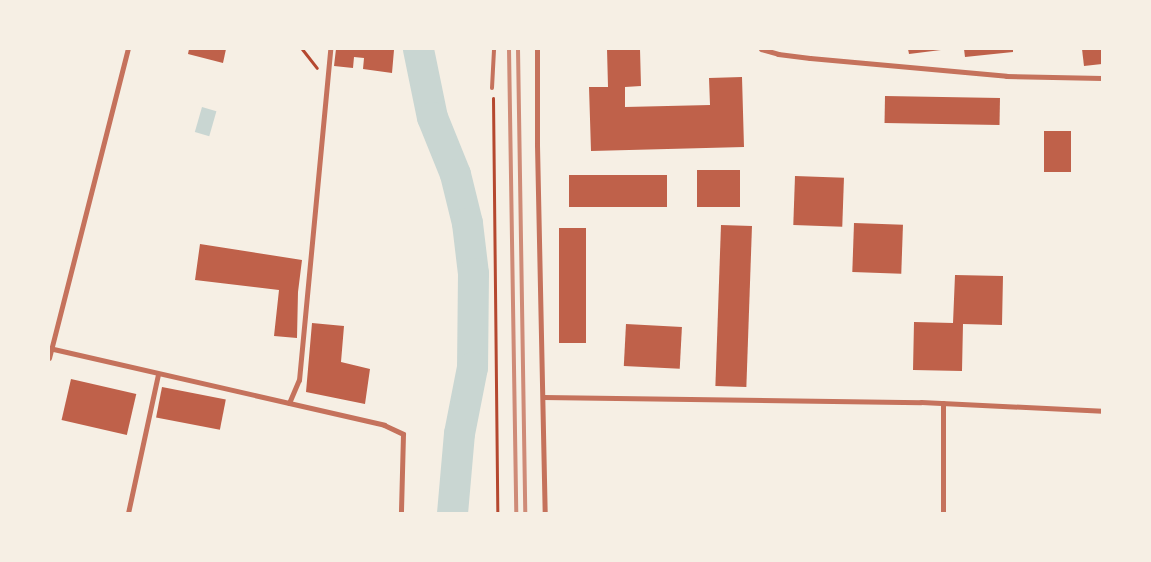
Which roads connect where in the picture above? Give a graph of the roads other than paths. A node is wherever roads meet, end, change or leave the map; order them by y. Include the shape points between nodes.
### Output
1 (128, 49) edge
2 (330, 49) edge
3 (494, 49) edge
4 (537, 49) edge
5 (761, 49) edge
6 (1102, 78) edge
7 (492, 88) road end
8 (50, 349) edge
9 (49, 358) edge
10 (158, 374) junction
11 (543, 397) junction
12 (289, 403) junction
13 (943, 403) junction
14 (1102, 411) edge
15 (128, 513) edge
16 (401, 513) edge
17 (545, 513) edge
18 (942, 513) edge

1 - 8 street
2 - 12 street via 299,380
3 - 7 lane
4 - 11 street
5 - 6 street via 787,55 988,74
8 - 9 street
8 - 10 street
10 - 12 street
10 - 15 street
11 - 13 street
11 - 17 street
12 - 16 street via 384,425 402,434
13 - 14 street
13 - 18 street

